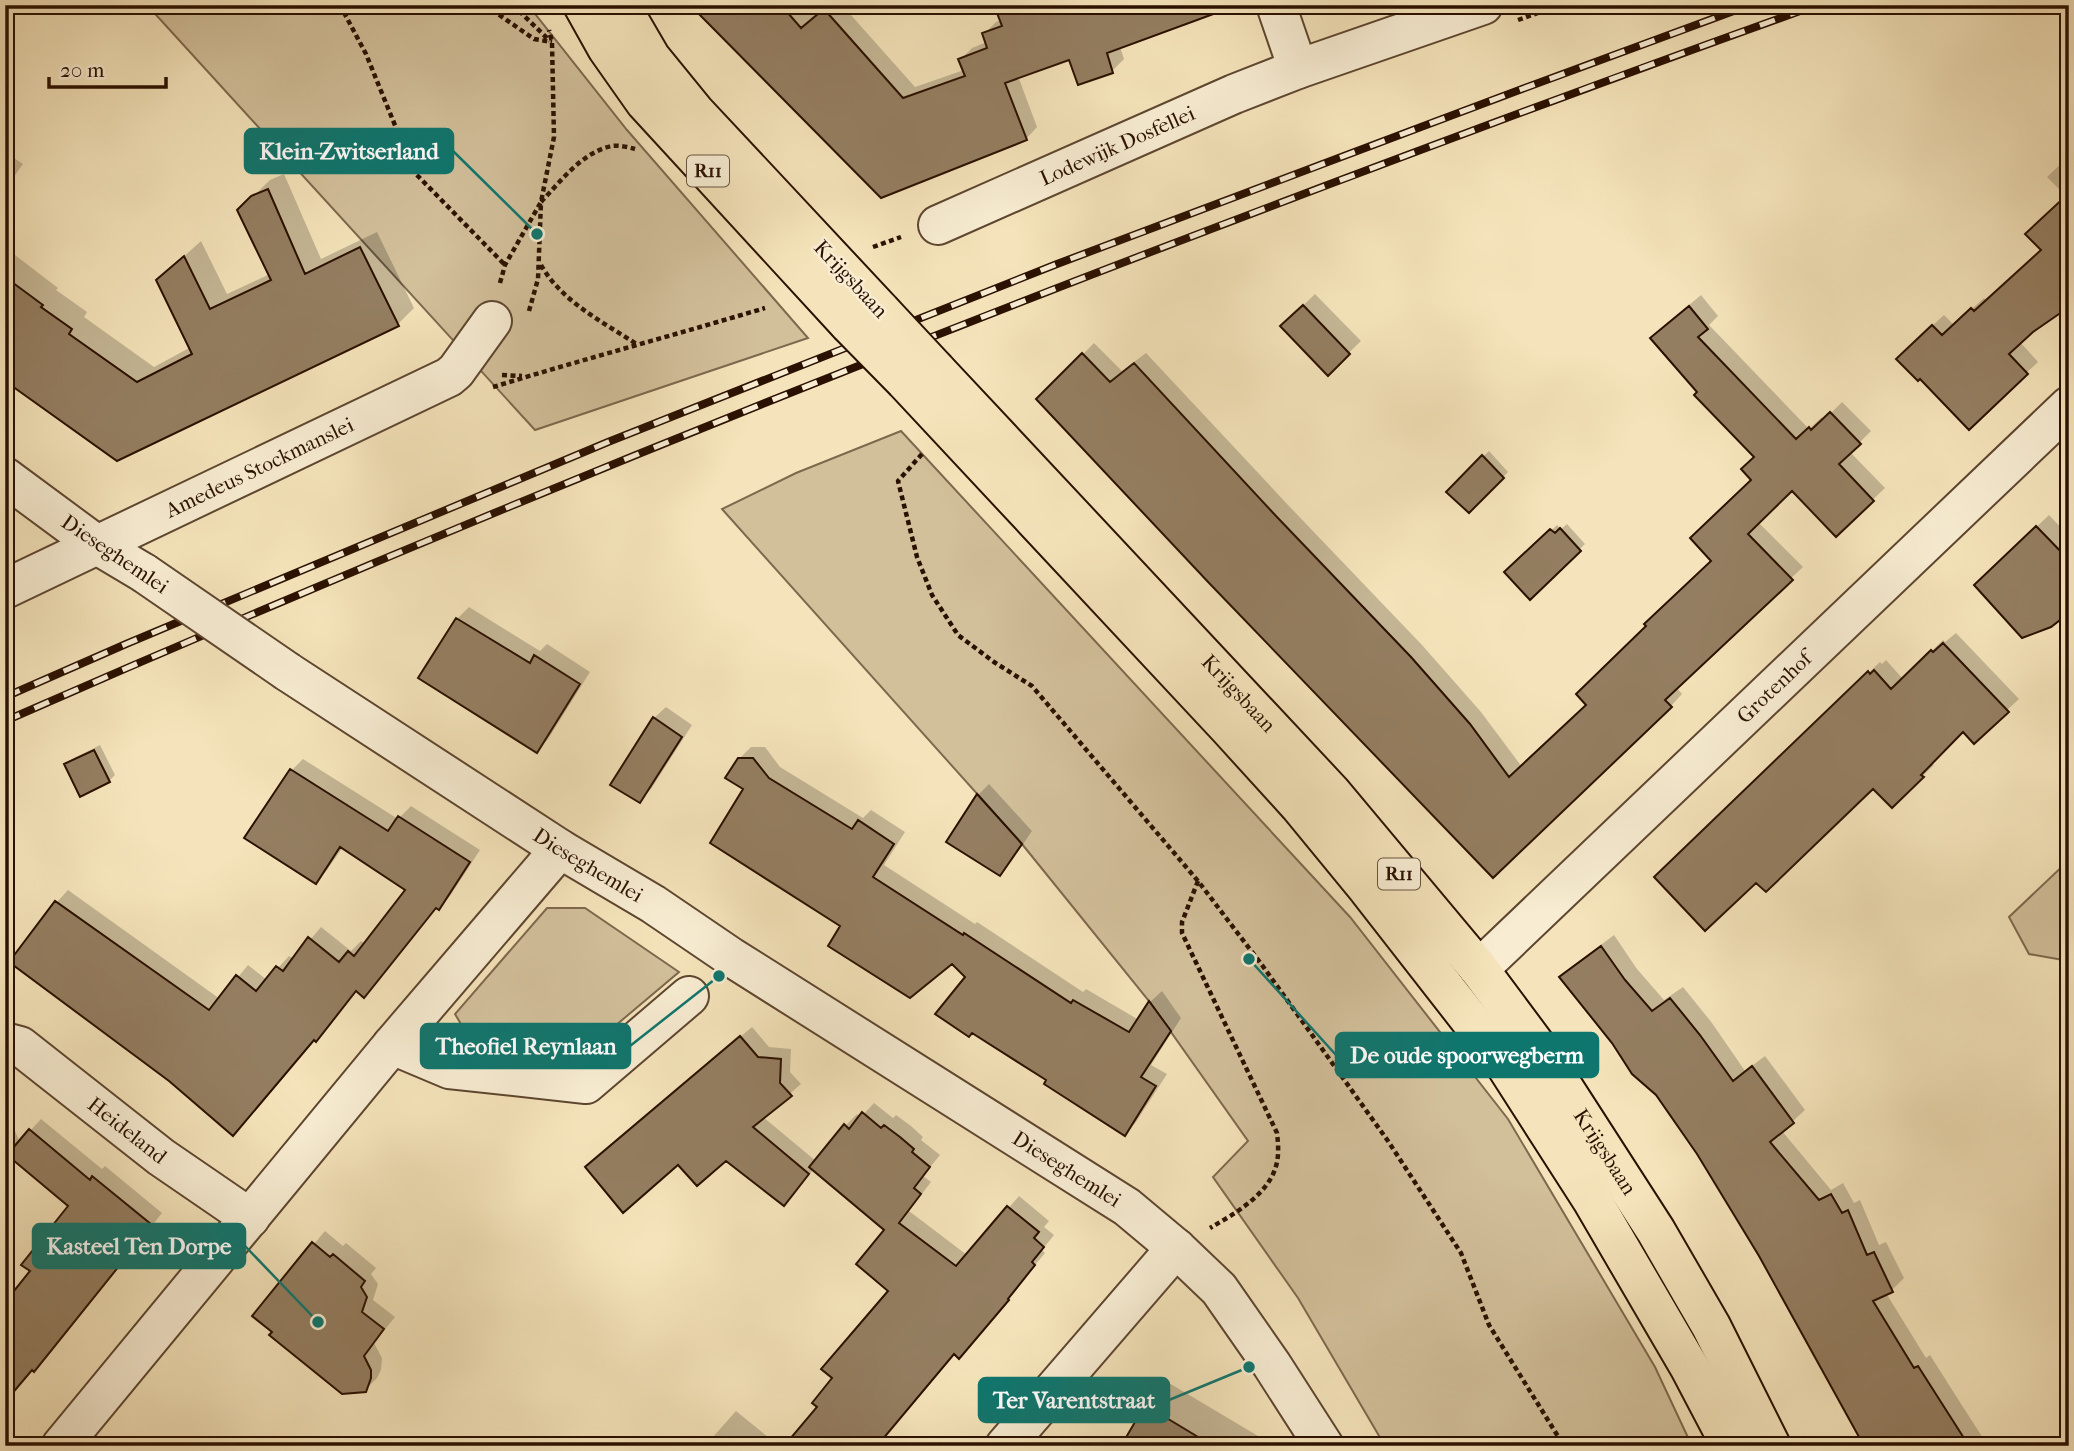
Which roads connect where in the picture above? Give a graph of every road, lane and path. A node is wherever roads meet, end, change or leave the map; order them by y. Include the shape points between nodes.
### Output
1 (340, 5) edge
2 (485, 5) edge
3 (513, 5) edge
4 (583, 5) edge
5 (620, 5) edge
6 (1276, 5) edge
7 (1483, 5) edge
8 (552, 42) junction
9 (1298, 69) junction
10 (639, 149) dead end
11 (541, 202) junction
12 (938, 225) dead end
13 (540, 263) junction
14 (765, 308) dead end
15 (529, 313) dead end
16 (865, 317) junction
17 (492, 321) dead end
18 (639, 346) junction
19 (920, 376) junction
20 (526, 377) dead end
21 (2069, 406) edge
22 (923, 453) dead end
23 (5, 477) edge
24 (97, 545) junction
25 (5, 589) edge
26 (560, 849) junction
27 (1198, 881) junction
28 (1479, 969) junction
29 (689, 996) dead end
30 (5, 1042) edge
31 (392, 1045) junction
32 (250, 1217) junction
33 (1176, 1248) junction
34 (61, 1446) edge
35 (1005, 1446) edge
36 (1324, 1446) edge
37 (1563, 1446) edge
38 (1731, 1446) edge
39 (1771, 1446) edge

1 - 11 path via 366,54 414,172 505,265
2 - 8 path via 534,39
3 - 8 path
4 - 16 main road, Krijgsbaan / R11 via 645,102
5 - 16 main road, Krijgsbaan / R11 via 651,58
6 - 9 street
7 - 9 street, Lodewijk Dosfellei
8 - 11 path via 554,137
9 - 12 street, Lodewijk Dosfellei
10 - 11 path via 614,145 590,154
11 - 13 path
13 - 15 path
13 - 18 path via 569,300
14 - 18 path
16 - 19 main road, Krijgsbaan / R11, bridge
17 - 24 street, Amedeus Stockmanslei via 449,377
18 - 20 path
19 - 28 main road, Krijgsbaan / R11 via 1331,792
19 - 38 main road, Krijgsbaan / R11 via 1290,795 1498,1056 1592,1200
21 - 28 street, Grotenhof
22 - 27 path via 898,481 917,557 932,595 958,635 1032,687
23 - 24 street, Dieseghemlei
24 - 25 street, Amedeus Stockmanslei
24 - 26 street, Dieseghemlei, bridge
26 - 31 street
26 - 33 street, Dieseghemlei via 1127,1207
27 - 33 path via 1182,933 1278,1133 1278,1149 1268,1182 1252,1200
27 - 37 path via 1388,1142 1461,1253 1489,1325
28 - 39 main road, Krijgsbaan / R11 via 1540,1051 1656,1231 1711,1326
29 - 31 street via 586,1084 449,1069
30 - 32 street, Heideland via 20,1046 161,1157
31 - 32 street
32 - 34 street
33 - 35 street
33 - 36 street, Dieseghemlei via 1219,1289

